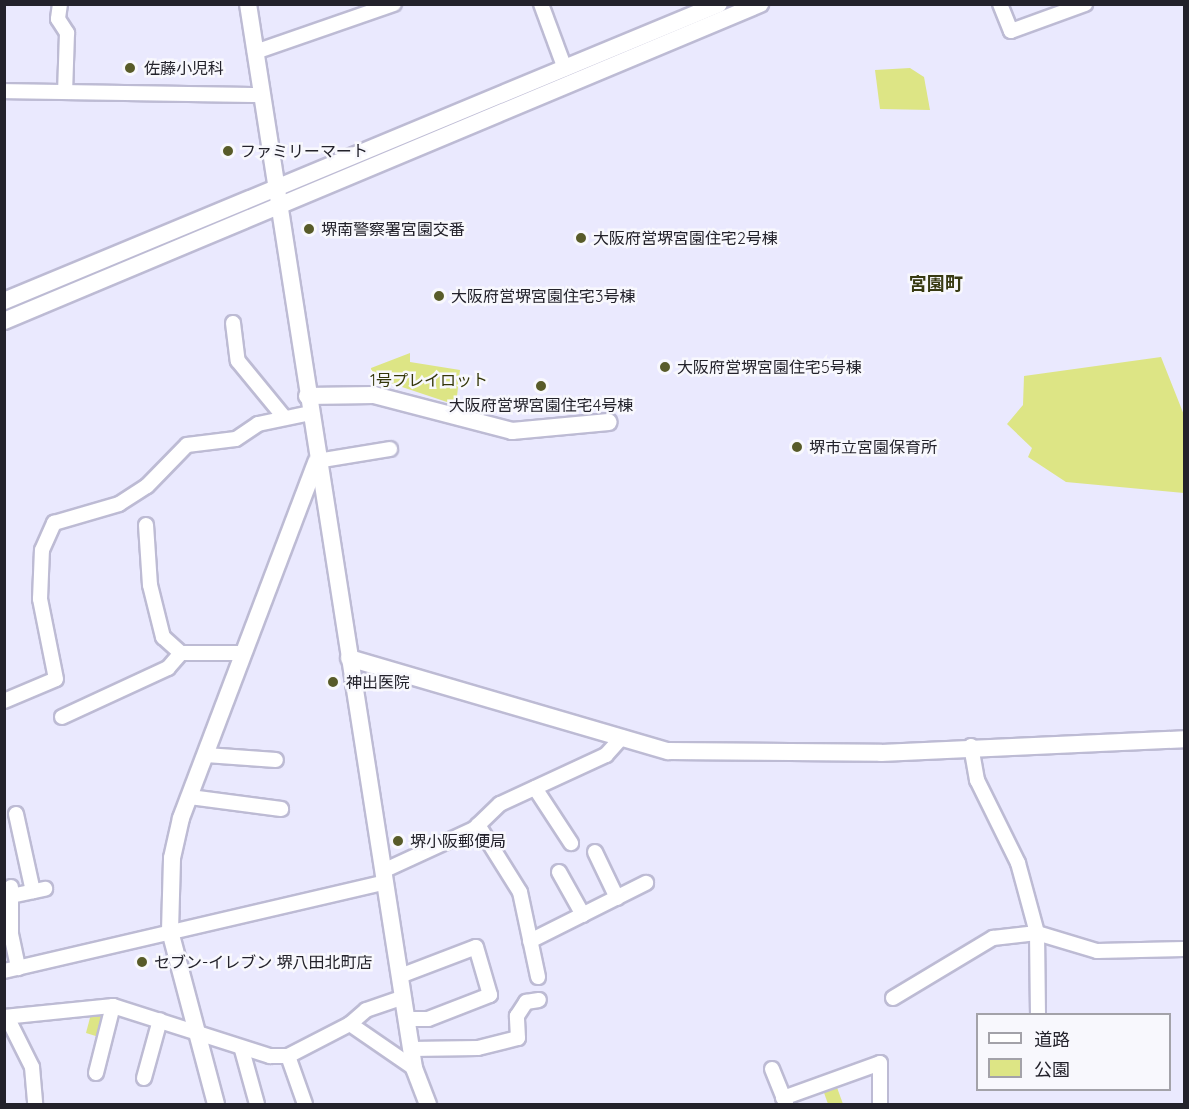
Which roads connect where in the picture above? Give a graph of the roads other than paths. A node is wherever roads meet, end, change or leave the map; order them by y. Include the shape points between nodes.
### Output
1 (60, 4) edge
2 (248, 4) edge
3 (394, 4) edge
4 (541, 4) edge
5 (760, 4) edge
6 (1000, 4) edge
7 (1085, 4) edge
8 (724, 9) edge
9 (255, 52) junction
10 (565, 69) junction
11 (4, 91) edge
12 (65, 92) junction
13 (261, 95) junction
14 (277, 188) junction
15 (279, 206) junction
16 (4, 301) edge
17 (4, 321) edge
18 (233, 323) dead end
19 (307, 396) junction
20 (310, 413) junction
21 (284, 417) junction
22 (609, 422) dead end
23 (390, 449) dead end
24 (317, 461) junction
25 (146, 525) dead end
26 (180, 653) junction
27 (244, 653) junction
28 (349, 658) junction
29 (4, 701) edge
30 (62, 717) dead end
31 (622, 737) junction
32 (1185, 739) edge
33 (971, 746) junction
34 (206, 755) junction
35 (276, 760) dead end
36 (535, 788) junction
37 (190, 796) junction
38 (281, 809) dead end
39 (16, 814) dead end
40 (478, 825) junction
41 (571, 843) dead end
42 (595, 852) dead end
43 (559, 872) dead end
44 (384, 876) junction
45 (646, 883) dead end
46 (617, 898) junction
47 (583, 915) junction
48 (170, 931) junction
49 (1037, 933) junction
50 (530, 941) junction
51 (1185, 949) edge
52 (11, 970) edge
53 (400, 975) junction
54 (538, 977) dead end
55 (403, 997) junction
56 (893, 998) dead end
57 (539, 1000) dead end
58 (113, 1006) junction
59 (1038, 1013) edge
60 (6, 1017) edge
61 (407, 1019) junction
62 (160, 1020) junction
63 (350, 1024) junction
64 (197, 1033) junction
65 (242, 1050) junction
66 (411, 1050) junction
67 (288, 1056) junction
68 (414, 1068) junction
69 (772, 1069) dead end
70 (96, 1073) dead end
71 (144, 1078) dead end
72 (784, 1101) edge
73 (35, 1104) edge
74 (216, 1104) edge
75 (257, 1104) edge
76 (305, 1104) edge
77 (428, 1104) edge
78 (880, 1104) edge

1 - 12 street via 58,19 67,33
2 - 9 street
3 - 9 street
4 - 10 street
5 - 8 street
6 - 7 street via 1011,31
8 - 10 street
8 - 15 street
9 - 13 street
10 - 14 street
11 - 12 street
12 - 13 street
13 - 14 street
14 - 15 street
14 - 16 street
15 - 17 street
15 - 19 street
18 - 21 street via 238,361
19 - 20 street
19 - 22 street via 374,395 512,431
20 - 21 street
20 - 24 street
21 - 29 street via 258,424 236,439 187,446 147,486 118,504 54,523 42,550 40,599 56,679
23 - 24 street
24 - 27 street
24 - 28 street
25 - 26 street via 155,608 163,637
26 - 27 street
26 - 30 street via 168,668
27 - 34 street
28 - 31 street
28 - 44 street
31 - 33 street via 668,751 881,753
31 - 36 street via 606,755
32 - 33 street
33 - 49 street via 977,780 1018,863
34 - 35 street
34 - 37 street
36 - 40 street via 500,804
36 - 41 street
37 - 38 street
37 - 48 street via 172,858
39 - 52 street via 39,890 11,892
40 - 44 street
40 - 50 street via 520,892
42 - 46 street
43 - 47 street
44 - 48 street
44 - 53 street
45 - 46 street
46 - 47 street
47 - 50 street
48 - 52 street
48 - 64 street
49 - 51 street via 1097,951
49 - 56 street via 993,938
49 - 59 street
50 - 54 street
53 - 55 street
53 - 61 street via 476,947 490,995 428,1019
55 - 61 street
55 - 63 street via 366,1010
57 - 66 street via 526,1002 517,1016 518,1038 478,1048
58 - 60 street
58 - 62 street
58 - 70 street
60 - 73 street via 32,1067
61 - 66 street
62 - 64 street
62 - 71 street
63 - 67 street
63 - 68 street
64 - 65 street
64 - 74 street
65 - 67 street
65 - 75 street
66 - 68 street
67 - 76 street
68 - 77 street
69 - 72 street
72 - 78 street via 880,1063

